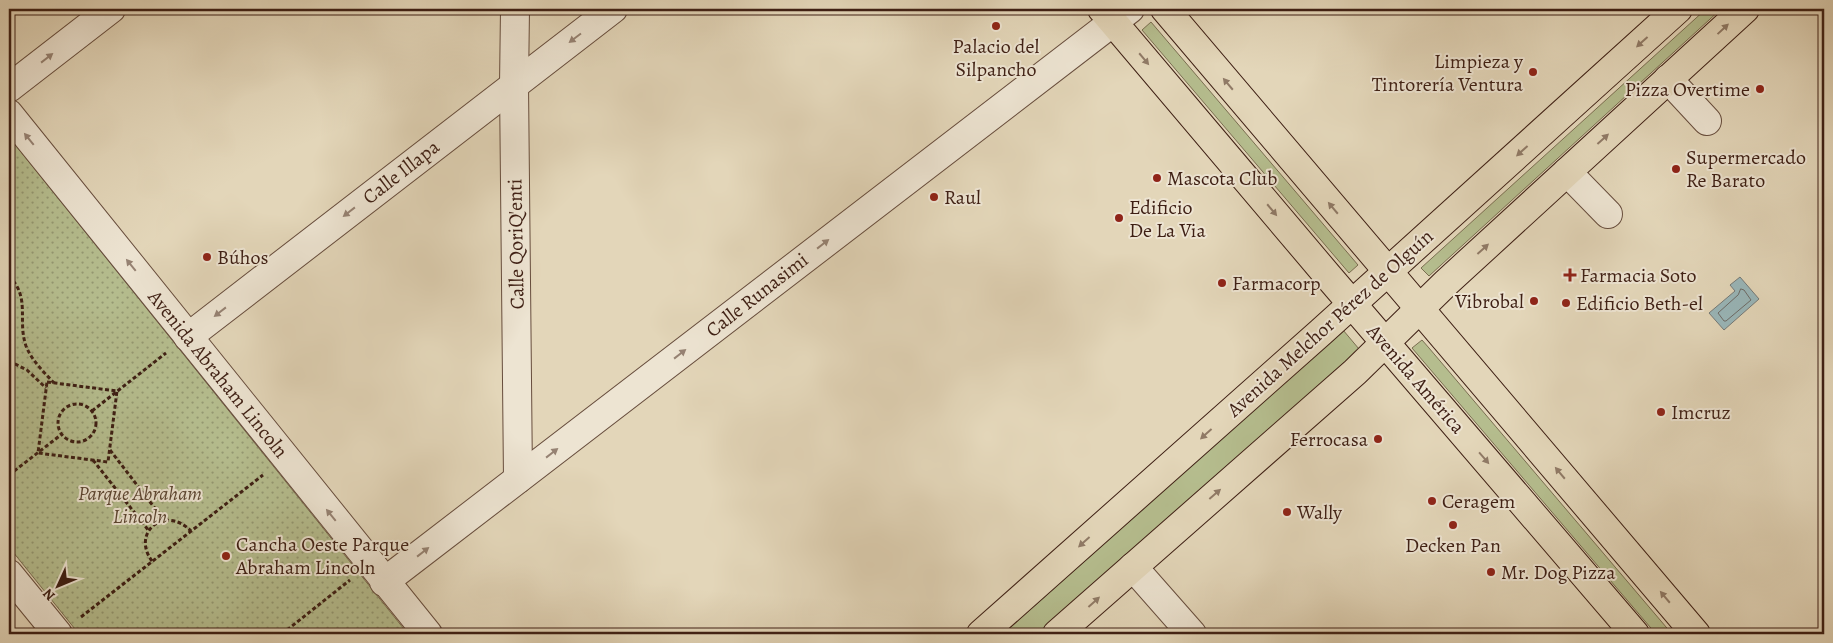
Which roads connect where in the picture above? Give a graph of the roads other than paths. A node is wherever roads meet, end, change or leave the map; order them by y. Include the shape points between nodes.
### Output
1 (111, 9) edge
2 (515, 9) edge
3 (613, 9) edge
4 (1165, 9) edge
5 (1678, 9) edge
6 (1745, 9) edge
7 (1115, 13) edge
8 (1668, 79) junction
9 (514, 85) junction
10 (9, 88) edge
11 (9, 114) edge
12 (1707, 121) dead end
13 (1567, 172) junction
14 (1608, 214) dead end
15 (1388, 272) junction
16 (1351, 303) junction
17 (1420, 308) junction
18 (181, 342) junction
19 (1385, 342) junction
20 (518, 479) junction
21 (1133, 567) junction
22 (9, 574) edge
23 (384, 582) junction
24 (67, 628) edge
25 (428, 634) edge
26 (980, 634) edge
27 (1057, 634) edge
28 (1192, 634) edge
29 (1635, 634) edge
30 (1696, 634) edge

10 -> 1 street
2 - 9 street, Calle QoriQ'enti
3 -> 9 street, Calle Illapa
15 -> 4 main road
5 -> 15 main road, Avenida Melchor Pérez de Olguín
8 -> 6 main road
7 -> 16 main road, Avenida América
20 -> 7 street, Calle Runasimi
8 - 12 street
13 -> 8 main road
9 -> 18 street, Calle Illapa
9 - 20 street, Calle QoriQ'enti
18 -> 11 street, Avenida Abraham Lincoln
13 - 14 street
17 -> 13 main road
15 - 16 main road, Avenida Melchor Pérez de Olguín
15 - 17 main road
16 - 19 main road, Avenida América
16 -> 26 main road, Avenida Melchor Pérez de Olguín
17 - 19 main road
30 -> 17 main road
23 -> 18 street, Avenida Abraham Lincoln
21 -> 19 main road
19 -> 29 main road, Avenida América
23 -> 20 street, Calle Runasimi
27 -> 21 main road
21 - 28 street
22 - 24 street
23 - 25 street, Avenida Abraham Lincoln

